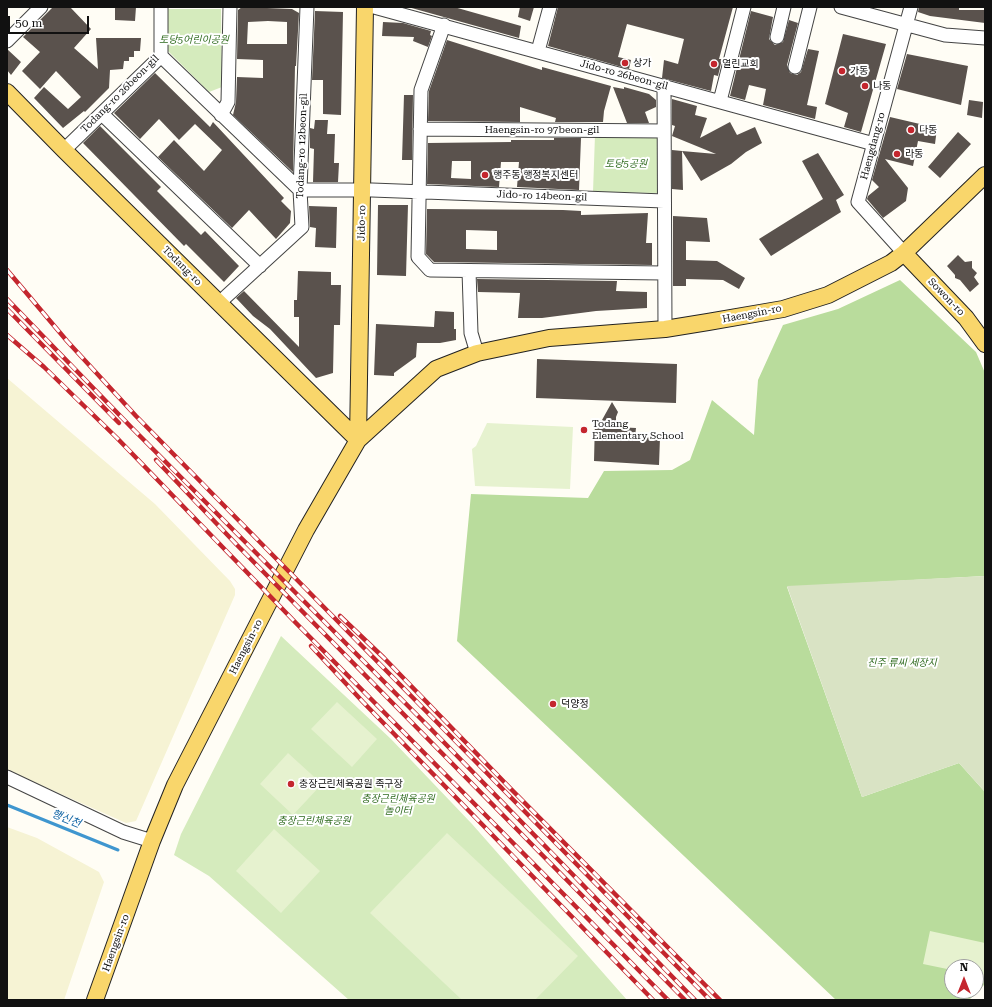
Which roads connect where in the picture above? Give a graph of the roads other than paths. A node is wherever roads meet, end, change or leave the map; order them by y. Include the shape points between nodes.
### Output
1 (41, 7) edge
2 (161, 7) edge
3 (230, 7) edge
4 (307, 7) edge
5 (365, 7) edge
6 (374, 7) edge
7 (550, 7) edge
8 (744, 7) edge
9 (784, 7) edge
10 (810, 7) edge
11 (840, 7) edge
12 (911, 7) edge
13 (906, 25) junction
14 (444, 26) junction
15 (777, 37) dead end
16 (985, 38) edge
17 (7, 42) edge
18 (538, 51) junction
19 (161, 56) junction
20 (795, 67) dead end
21 (664, 86) junction
22 (7, 92) edge
23 (720, 101) junction
24 (102, 114) junction
25 (221, 116) junction
26 (420, 129) junction
27 (664, 131) junction
28 (874, 144) junction
29 (64, 150) junction
30 (985, 174) edge
31 (300, 190) junction
32 (363, 190) junction
33 (419, 192) junction
34 (664, 201) junction
35 (904, 253) junction
36 (260, 266) junction
37 (469, 271) junction
38 (663, 273) junction
39 (219, 303) junction
40 (665, 329) junction
41 (985, 344) edge
42 (477, 353) junction
43 (358, 440) junction
44 (7, 777) edge
45 (152, 841) junction
46 (95, 1000) edge

1 - 17 street
2 - 19 street, Todang-ro 26beon-gil
3 - 25 street via 228,102
4 - 31 street, Todang-ro 12beon-gil
5 - 32 main road, Jido-ro
6 - 14 street, Jido-ro 26beon-gil
7 - 18 street
8 - 23 street
9 - 15 street
10 - 20 street
11 - 13 street
12 - 13 street, Haengdang-ro
13 - 16 street via 945,35
13 - 28 street, Haengdang-ro
14 - 18 street, Jido-ro 26beon-gil
14 - 26 street via 421,90
18 - 21 street, Jido-ro 26beon-gil
19 - 24 street, Todang-ro 26beon-gil
19 - 25 street
21 - 23 street, Jido-ro 26beon-gil
21 - 27 street
22 - 29 main road, Todang-ro
23 - 28 street, Jido-ro 26beon-gil
24 - 29 street, Todang-ro 26beon-gil
24 - 36 street
25 - 31 street
26 - 27 street, Haengsin-ro 97beon-gil
26 - 33 street
27 - 34 street
28 - 35 street, Haengdang-ro via 858,202
29 - 39 main road, Todang-ro
30 - 35 main road, Haengsin-ro
31 - 32 street, Jido-ro 14beon-gil
31 - 36 street, Todang-ro 12beon-gil via 302,227
32 - 33 street, Jido-ro 14beon-gil
32 - 43 main road, Jido-ro
33 - 34 street, Jido-ro 14beon-gil
33 - 37 street via 418,257 430,270
34 - 38 street
35 - 40 main road, Haengsin-ro via 891,263 828,295 783,309
35 - 41 main road, Sowon-ro via 966,318
36 - 39 street, Todang-ro 12beon-gil
37 - 38 street
37 - 42 street via 471,333
38 - 40 street
39 - 43 main road, Todang-ro
40 - 42 main road, Haengsin-ro via 549,338
42 - 43 main road, Haengsin-ro via 436,369
43 - 45 main road, Haengsin-ro via 306,530 186,764
44 - 45 street via 123,832
45 - 46 main road, Haengsin-ro

